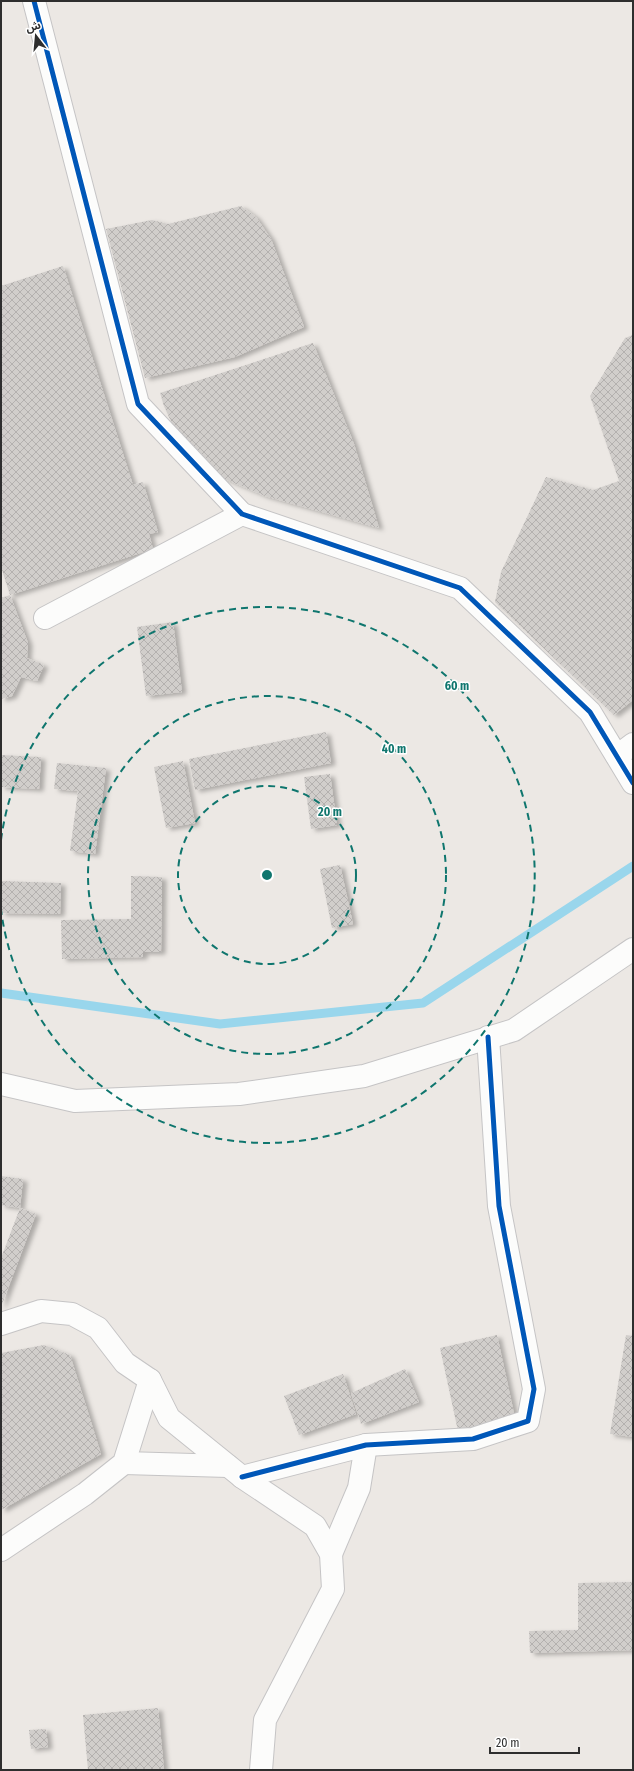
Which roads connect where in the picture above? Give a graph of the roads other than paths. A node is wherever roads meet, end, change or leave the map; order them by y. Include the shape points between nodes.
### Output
1 (34, 1) edge
2 (242, 514) junction
3 (45, 618) dead end
4 (625, 750) edge
5 (633, 783) edge
6 (633, 949) edge
7 (488, 1038) junction
8 (1, 1084) edge
9 (1, 1324) edge
10 (150, 1380) junction
11 (366, 1446) junction
12 (124, 1463) junction
13 (235, 1472) junction
14 (1, 1550) edge
15 (331, 1554) junction
16 (261, 1770) edge

1 - 2 street via 138,404
2 - 3 street
2 - 4 street via 460,588 590,712
4 - 5 street
6 - 7 street via 514,1030
7 - 8 street via 364,1076 239,1094 75,1101
7 - 11 street via 499,1206 534,1389 528,1421 473,1439
9 - 10 street via 40,1312 72,1314 98,1328 125,1363
10 - 12 street
10 - 13 street via 169,1418
11 - 13 street
11 - 15 street via 359,1488
12 - 13 street
12 - 14 street via 85,1494
13 - 15 street via 315,1526
15 - 16 street via 333,1588 265,1720

